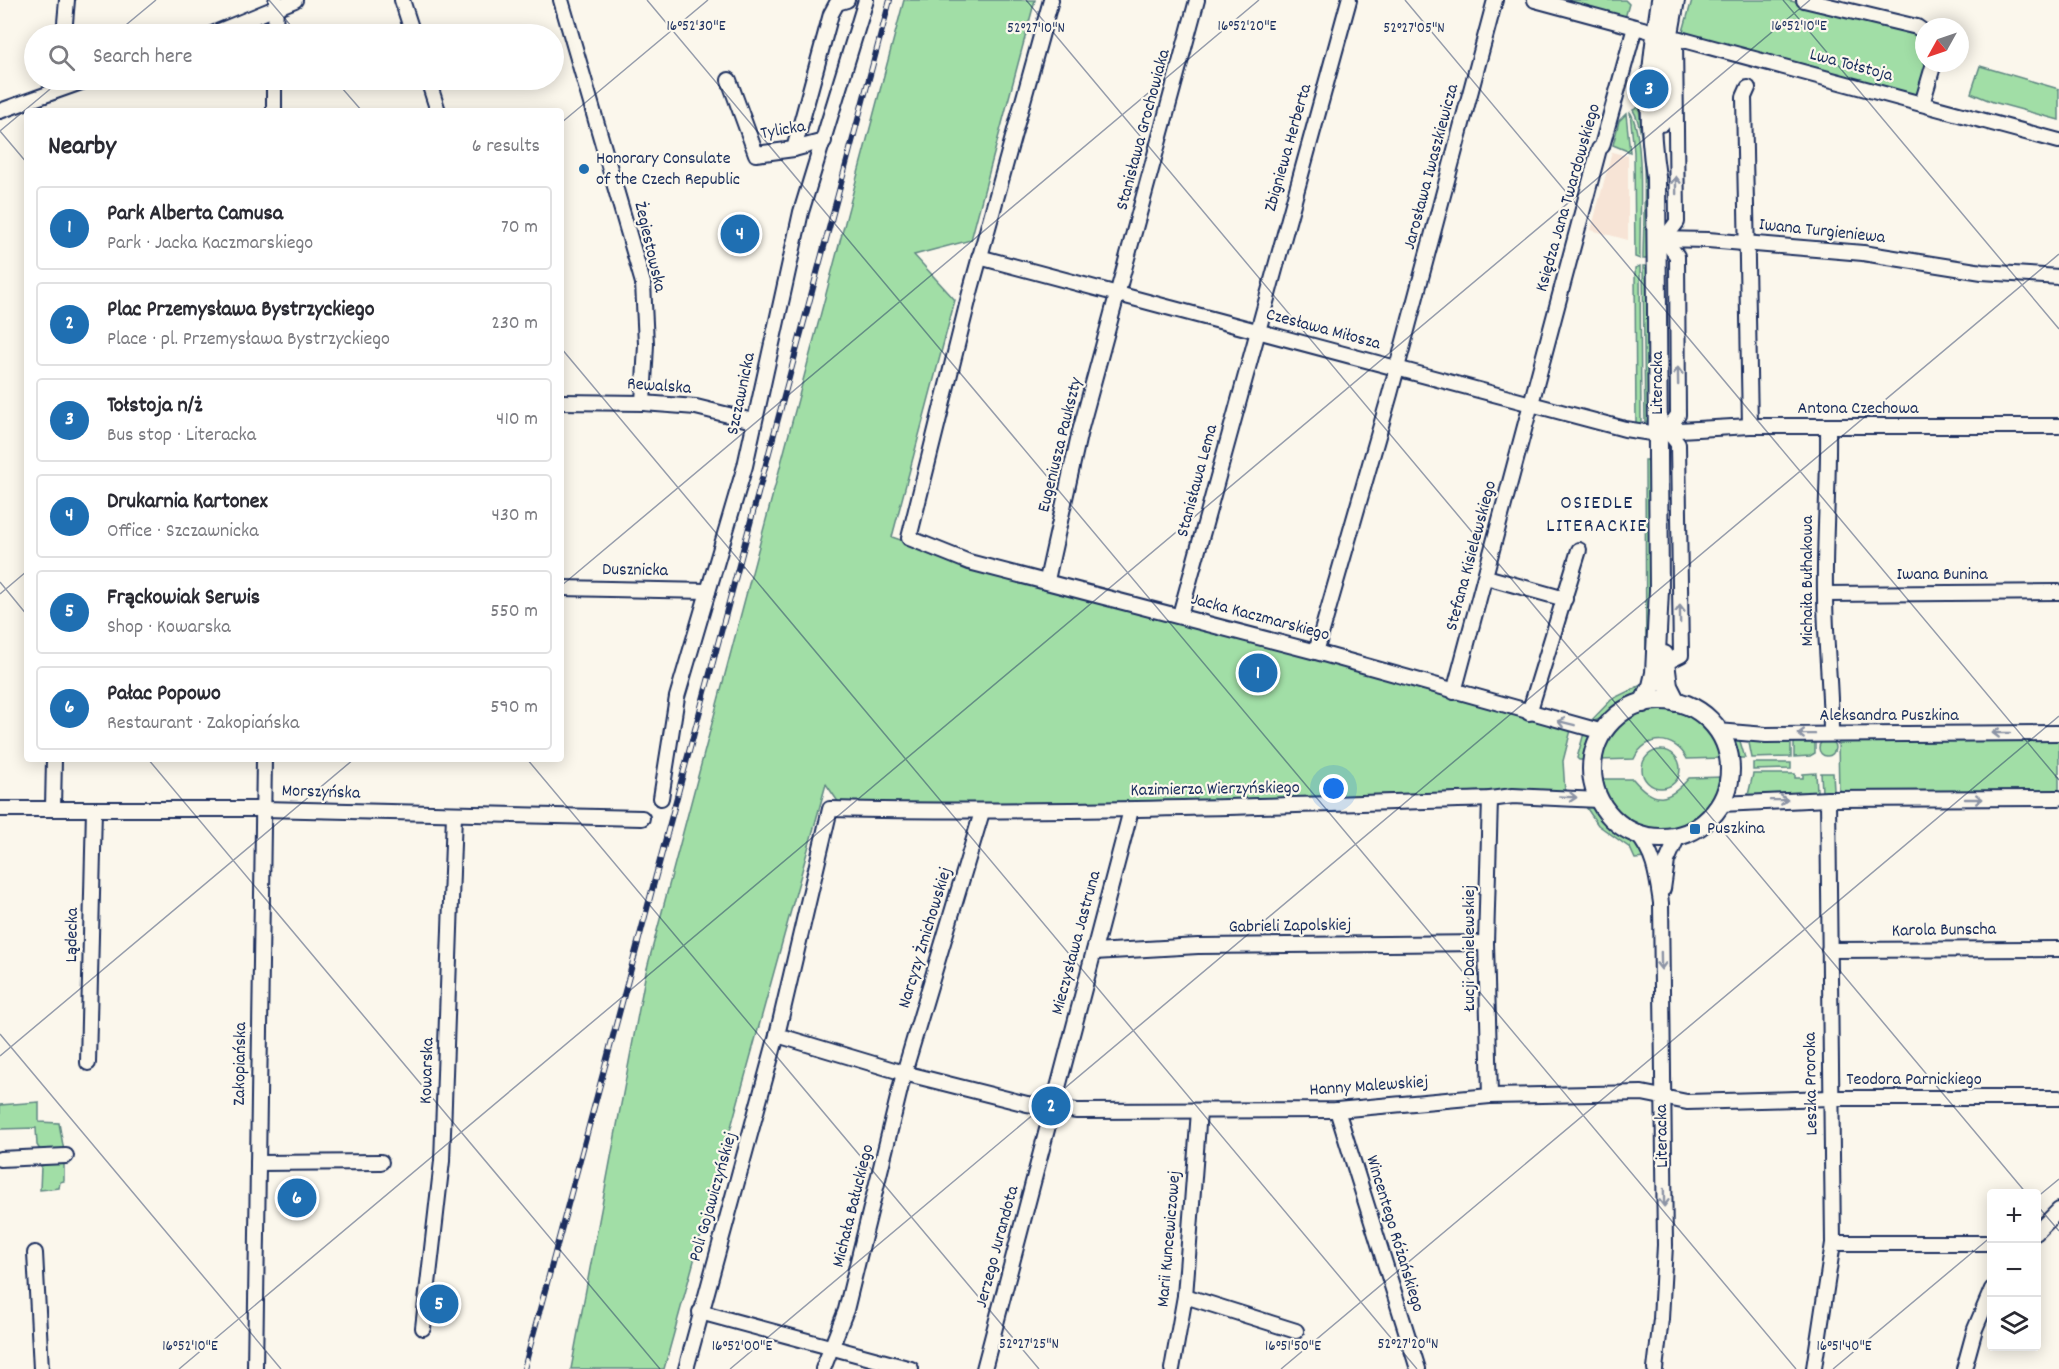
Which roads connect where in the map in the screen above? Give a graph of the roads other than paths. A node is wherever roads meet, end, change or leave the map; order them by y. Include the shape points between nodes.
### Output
1 (67, 0) edge
2 (295, 0) edge
3 (402, 0) edge
4 (561, 0) edge
5 (847, 0) edge
6 (866, 0) edge
7 (1051, 0) edge
8 (1197, 0) edge
9 (1349, 0) edge
10 (1495, 0) edge
11 (1535, 0) edge
12 (1661, 0) edge
13 (1675, 0) edge
14 (1804, 0) edge
15 (276, 5) edge
16 (65, 24) edge
17 (234, 24) edge
18 (275, 24) edge
19 (410, 24) edge
20 (1635, 27) junction
21 (1915, 27) edge
22 (1666, 35) junction
23 (1931, 72) edge
24 (729, 80) dead end
25 (1748, 88) dead end
26 (60, 90) edge
27 (274, 90) edge
28 (431, 90) edge
29 (1922, 104) junction
30 (38, 105) edge
31 (274, 108) edge
32 (437, 108) edge
33 (0, 111) edge
34 (824, 141) junction
35 (2059, 141) edge
36 (794, 149) junction
37 (1661, 239) junction
38 (1748, 243) junction
39 (979, 256) junction
40 (2059, 277) edge
41 (1119, 294) junction
42 (1257, 331) junction
43 (1397, 368) junction
44 (564, 402) edge
45 (644, 403) junction
46 (1531, 404) junction
47 (753, 421) junction
48 (1750, 426) junction
49 (2059, 426) edge
50 (1828, 428) junction
51 (1661, 432) junction
52 (1579, 549) dead end
53 (1486, 577) junction
54 (1047, 580) junction
55 (564, 588) edge
56 (1659, 590) junction
57 (708, 591) junction
58 (2059, 592) edge
59 (1825, 594) junction
60 (1565, 598) junction
61 (1180, 615) junction
62 (1316, 652) junction
63 (1665, 663) junction
64 (1454, 692) junction
65 (1676, 702) junction
66 (1643, 703) junction
67 (1529, 713) junction
68 (1718, 731) junction
69 (1603, 732) junction
70 (2059, 733) edge
71 (1831, 734) junction
72 (54, 762) edge
73 (264, 762) edge
74 (661, 798) dead end
75 (2059, 798) edge
76 (1490, 799) junction
77 (1828, 799) junction
78 (1599, 800) junction
79 (1721, 804) junction
80 (53, 807) junction
81 (0, 808) edge
82 (94, 809) junction
83 (263, 809) junction
84 (830, 809) joint
85 (1131, 810) junction
86 (982, 812) junction
87 (454, 814) junction
88 (642, 818) dead end
89 (1637, 834) junction
90 (1678, 836) junction
91 (1661, 903) junction
92 (1486, 944) junction
93 (2059, 949) edge
94 (1828, 950) junction
95 (1094, 952) junction
96 (777, 1035) junction
97 (88, 1063) dead end
98 (904, 1073) junction
99 (1490, 1096) junction
100 (1662, 1096) junction
101 (1831, 1098) junction
102 (2059, 1098) edge
103 (1052, 1109) junction
104 (1337, 1110) junction
105 (1199, 1111) junction
106 (66, 1156) dead end
107 (0, 1159) edge
108 (381, 1162) dead end
109 (258, 1163) junction
110 (2059, 1210) edge
111 (2041, 1229) edge
112 (1833, 1243) junction
113 (1987, 1243) edge
114 (35, 1253) dead end
115 (1185, 1296) junction
116 (1988, 1297) edge
117 (700, 1312) junction
118 (423, 1328) dead end
119 (1296, 1331) dead end
120 (831, 1346) junction
121 (1814, 1368) edge
122 (41, 1369) edge
123 (255, 1369) edge
124 (686, 1369) edge
125 (823, 1369) edge
126 (911, 1369) edge
127 (984, 1369) edge
128 (1172, 1369) edge
129 (1418, 1369) edge
130 (1655, 1369) edge
131 (1964, 1369) edge

1 - 16 street
2 - 15 street
3 - 19 street
4 - 45 street, Żegiestowska via 643,283
5 - 36 street via 837,3 831,14
6 - 34 street, Szczawnicka
7 - 39 street
8 - 41 street, Stanisława Grochowiaka
9 - 42 street, Zbigniewa Herberta
10 - 43 street, Jarosława Iwaszkiewicza
11 - 20 street, Lwa Tołstoja
12 - 22 street, Literacka
13 - 22 street, Literacka
14 - 21 street
15 - 17 street
15 - 18 street
20 - 22 street, Lwa Tołstoja
20 - 46 street, Księdza Jana Twardowskiego
22 - 29 street, Lwa Tołstoja
22 - 37 street, Literacka via 1649,88 1649,130
37 -> 22 street via 1677,222
23 - 29 street
24 - 36 street, Tylicka via 756,154
25 - 38 street via 1744,98
26 - 30 street
27 - 31 street
28 - 32 street
29 - 35 street, Lwa Tołstoja
30 - 33 street
34 - 36 street, Tylicka
34 - 47 street, Szczawnicka via 801,212
37 - 38 street, Iwana Turgieniewa
37 - 51 street, Literacka
38 - 40 street, Iwana Turgieniewa via 1863,252 1982,272
38 - 48 street
39 - 41 street, Czesława Miłosza
39 - 54 street, Jacka Kaczmarskiego via 909,538 969,562
41 - 42 street, Czesława Miłosza
41 - 54 street, Eugeniusza Paukszty via 1079,435
42 - 43 street, Czesława Miłosza
42 - 61 street, Stanisława Lema
43 - 46 street, Czesława Miłosza
43 - 62 street, Jarosława Iwaszkiewicza
44 - 45 street, Rewalska
45 - 47 street, Rewalska via 696,407
46 - 51 street, Czesława Miłosza via 1633,431
46 - 53 street, Stefana Kisielewskiego
47 - 57 street, Szczawnicka via 745,466
48 - 50 street, Antona Czechowa
48 - 51 street, Antona Czechowa
49 - 50 street, Antona Czechowa
50 - 59 street, Michaiła Bułhakowa
51 - 56 street, Literacka
63 -> 51 street via 1681,655 1678,444
52 - 60 street
53 - 60 street
53 - 64 street, Stefana Kisielewskiego
54 - 61 street, Jacka Kaczmarskiego
55 - 57 street, Dusznicka
56 - 63 street, Literacka
56 - 66 street, Literacka via 1655,673
57 - 74 street, Szczawnicka via 677,697
58 - 59 street, Iwana Bunina
59 - 71 street, Michaiła Bułhakowa
60 - 67 street
61 - 62 street, Jacka Kaczmarskiego
62 - 64 street, Jacka Kaczmarskiego
63 - 65 street, Literacka via 1668,686
64 - 67 street, Jacka Kaczmarskiego
65 - 66 street
65 - 68 street via 1692,708
66 - 69 street via 1613,719
69 -> 67 street, Jacka Kaczmarskiego
71 -> 68 street, Aleksandra Puszkina
68 - 79 street via 1730,761
69 - 78 street via 1592,764
70 -> 71 street, Aleksandra Puszkina
72 - 80 street
73 - 83 street, Zakopiańska
77 -> 75 street
76 -> 78 street, Kazimierza Wierzyńskiego via 1513,796
76 - 85 street, Kazimierza Wierzyńskiego
76 - 92 street, Łucji Danielewskiej
79 -> 77 street
77 - 94 street, Leszka Proroka
78 - 89 street via 1615,820
79 - 90 street via 1702,824
80 - 81 street, Morszyńska
80 - 82 street, Morszyńska
82 - 83 street, Morszyńska
82 - 97 street, Lądecka
83 - 87 street, Morszyńska
83 - 109 street, Zakopiańska
84 - 86 street, Kazimierza Wierzyńskiego
84 - 96 street, Poli Gojawiczyńskiej
85 - 86 street, Kazimierza Wierzyńskiego
85 - 95 street, Mieczysława Jastruna
86 - 98 street, Narcyzy Żmichowskiej
87 - 88 street, Morszyńska
87 - 118 street, Kowarska via 442,1161
89 - 90 street
89 - 91 street, Literacka via 1654,862
90 - 91 street, Literacka via 1667,861
91 -> 100 street, Literacka
92 - 95 street, Gabrieli Zapolskiej via 1282,944
92 - 99 street, Łucji Danielewskiej
93 - 94 street, Karola Bunscha
94 - 101 street, Leszka Proroka
95 - 103 street, Mieczysława Jastruna
96 - 98 street
96 - 117 street, Poli Gojawiczyńskiej
98 - 103 street, Hanny Malewskiej
98 - 120 street, Michała Bałuckiego via 846,1310
99 - 100 street, Hanny Malewskiej
99 - 104 street, Hanny Malewskiej
100 - 101 street, Teodora Parnickiego via 1687,1102
100 -> 130 street, Literacka via 1665,1245
101 - 102 street, Teodora Parnickiego
101 - 112 street, Leszka Proroka
103 - 105 street, Hanny Malewskiej
103 - 127 street, Jerzego Jurandota
104 - 105 street, Hanny Malewskiej
104 - 129 street, Wincentego Różańskiego
105 - 115 street, Marii Kuncewiczowej
106 - 107 street
108 - 109 street
109 - 123 street, Zakopiańska
110 - 111 street
112 - 113 street
112 - 121 street, Leszka Proroka
114 - 122 street
115 - 119 street
115 - 128 street, Marii Kuncewiczowej
116 - 131 street
117 - 120 street
117 - 124 street, Poli Gojawiczyńskiej
120 - 125 street, Michała Bałuckiego
120 - 126 street

